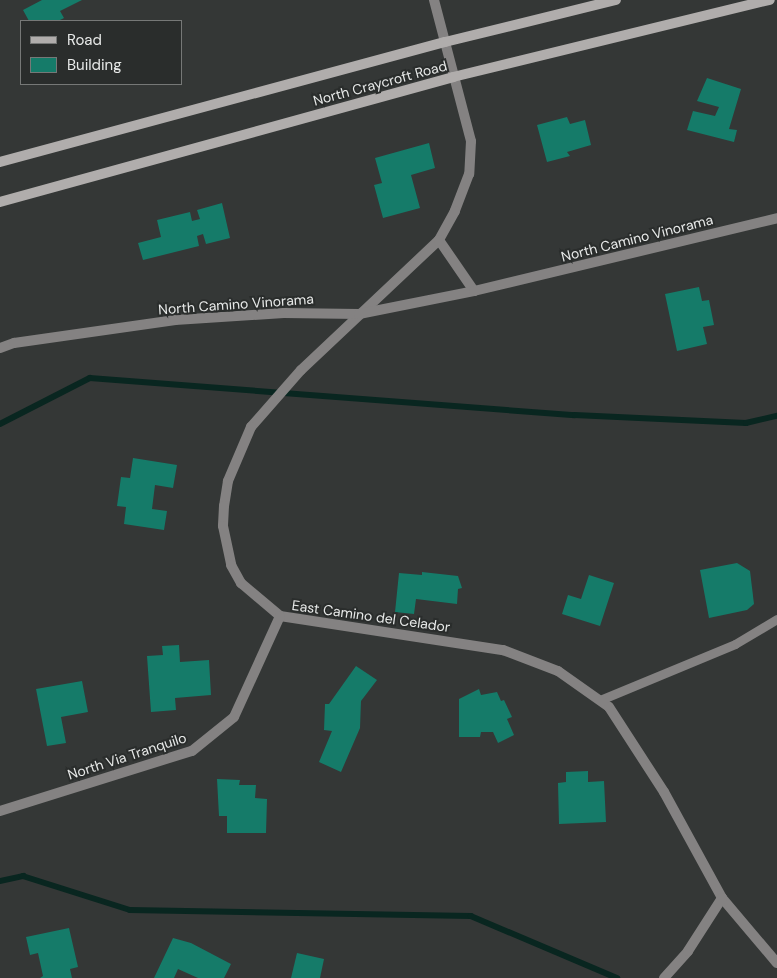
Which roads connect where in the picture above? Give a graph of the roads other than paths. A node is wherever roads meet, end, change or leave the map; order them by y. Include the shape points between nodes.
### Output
1 (434, 0) edge
2 (616, 0) edge
3 (770, 0) edge
4 (445, 42) junction
5 (453, 77) junction
6 (0, 162) edge
7 (0, 202) edge
8 (777, 218) edge
9 (439, 240) junction
10 (474, 291) junction
11 (358, 314) junction
12 (0, 348) edge
13 (280, 616) junction
14 (777, 619) edge
15 (600, 700) junction
16 (0, 811) edge
17 (722, 898) junction
18 (777, 963) edge
19 (664, 978) edge

1 - 4 street, East Camino del Celador
2 - 4 main road, North Craycroft Road
3 - 5 main road, North Craycroft Road
4 - 5 street, East Camino del Celador
4 - 6 main road, North Craycroft Road
5 - 7 main road, North Craycroft Road
5 - 9 street, East Camino del Celador via 470,141 469,174 455,211
8 - 10 street, North Camino Vinorama
9 - 10 street
9 - 11 street, East Camino del Celador
10 - 11 street, North Camino Vinorama
11 - 12 street, North Camino Vinorama via 284,312 175,320 14,343
11 - 13 street, East Camino del Celador via 301,370 251,427 228,481 223,526 231,565 241,583
13 - 15 street, East Camino del Celador via 502,650 558,671
13 - 16 street, North Via Tranquilo via 234,717 192,751
14 - 15 lane via 735,644
15 - 17 street, East Camino del Celador via 609,707 664,792
17 - 18 street, East Camino del Celador
17 - 19 street via 688,951

